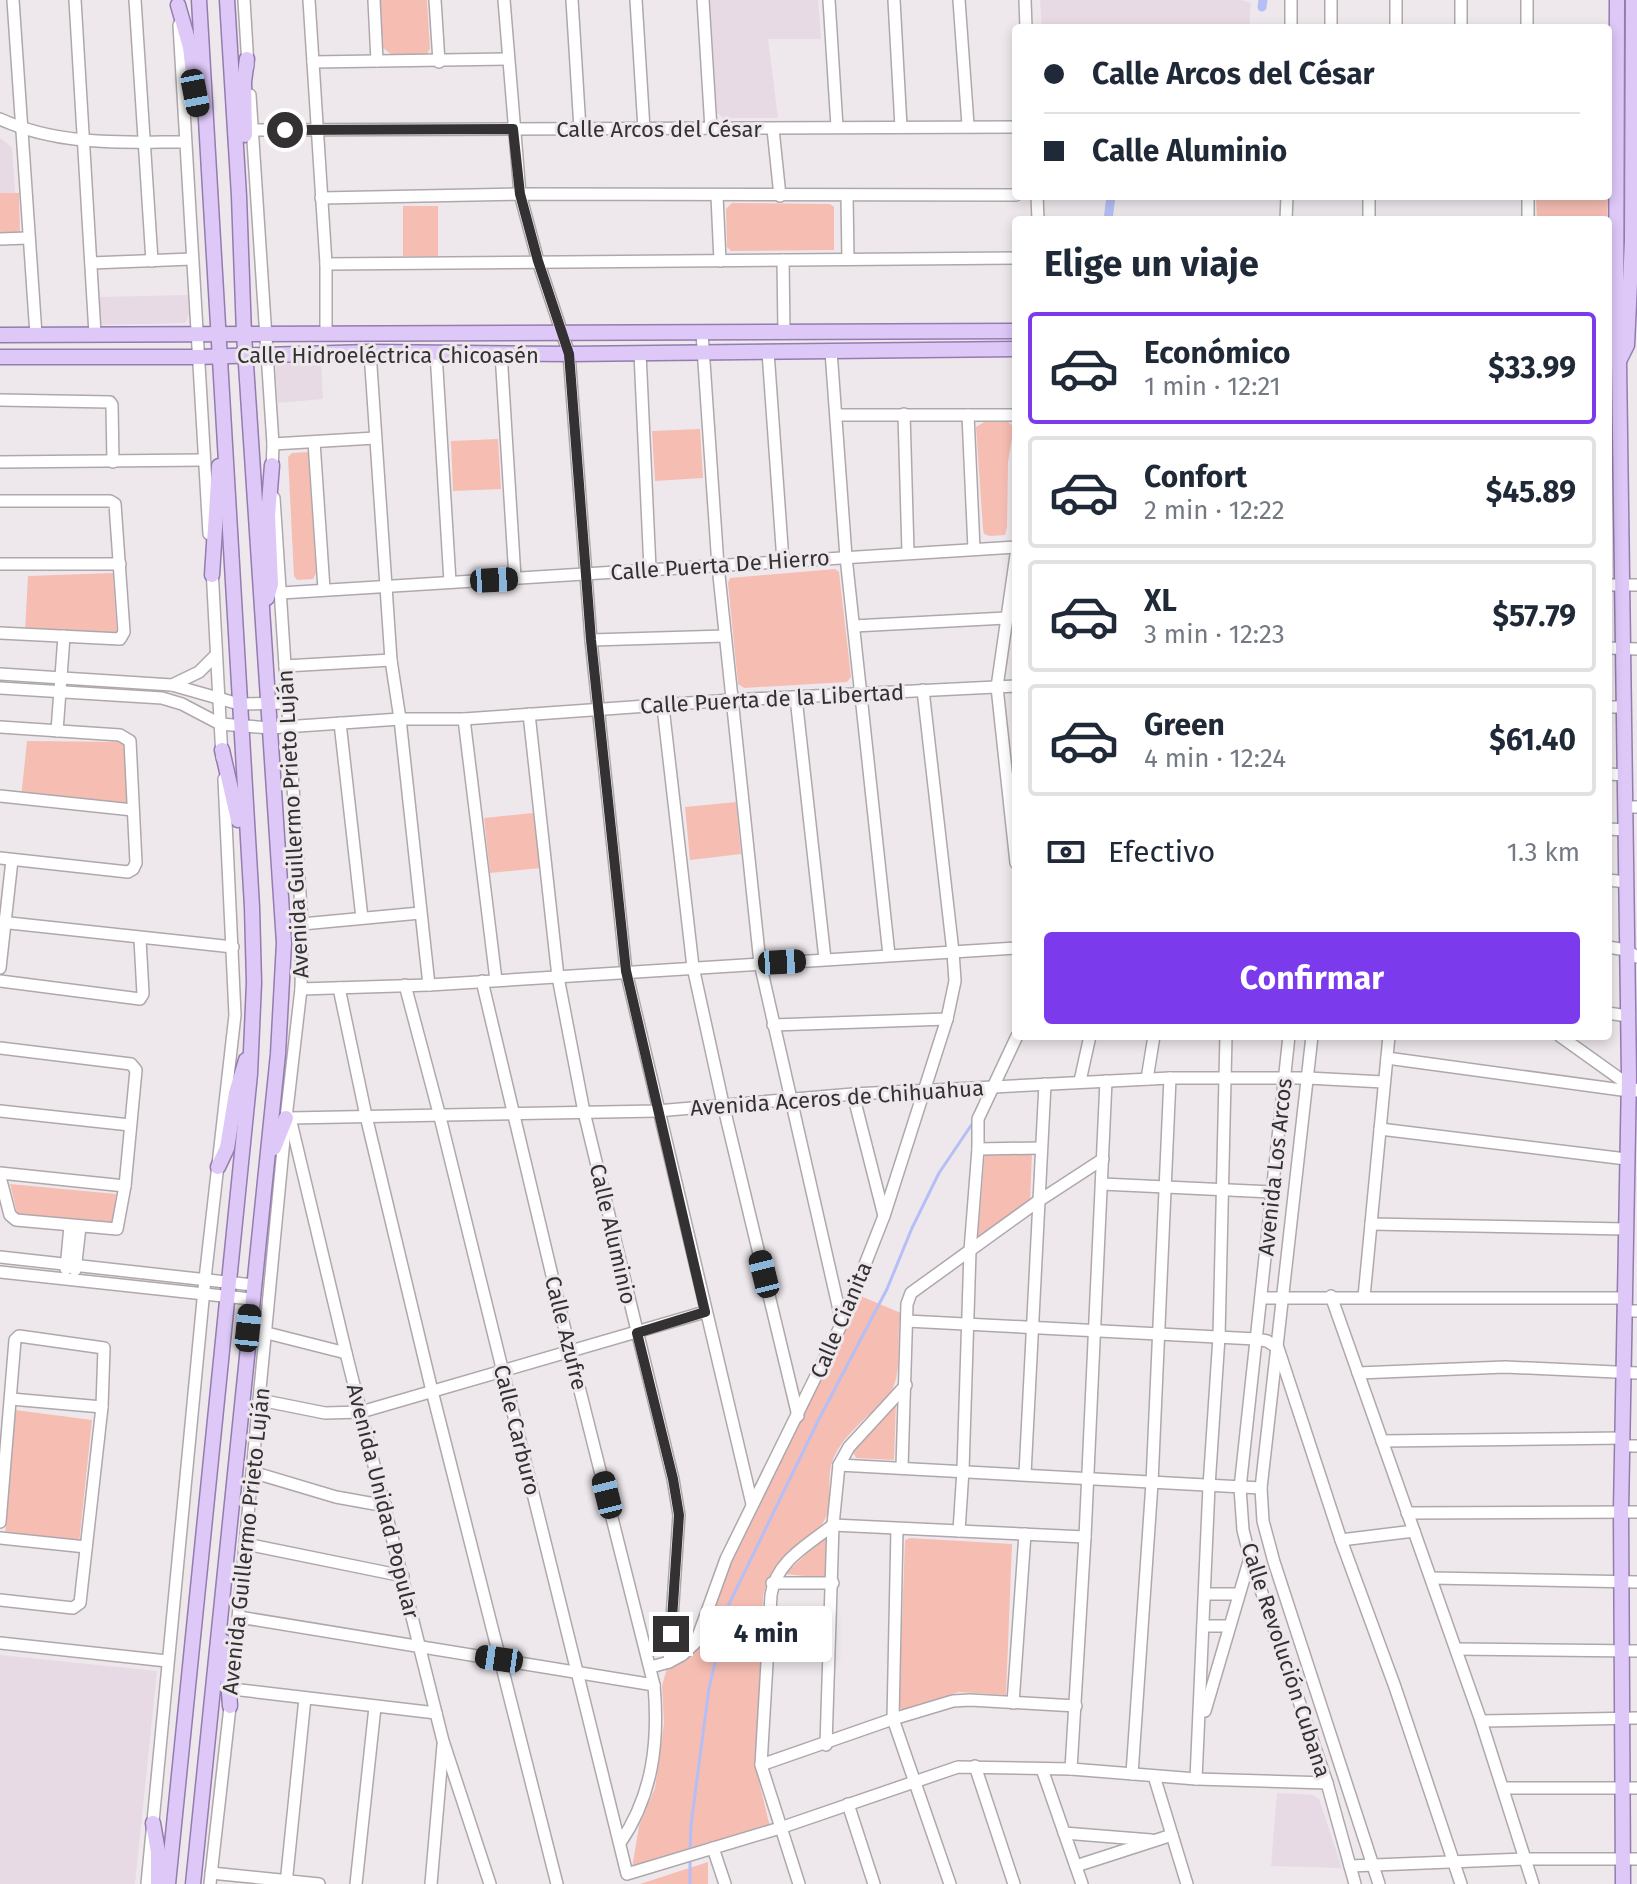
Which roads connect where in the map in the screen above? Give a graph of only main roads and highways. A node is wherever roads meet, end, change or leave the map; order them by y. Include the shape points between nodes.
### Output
1 (199, 0) edge
2 (227, 0) edge
3 (1617, 0) edge
4 (1633, 0) edge
5 (178, 2) edge
6 (1635, 26) edge
7 (1612, 30) edge
8 (247, 59) road end
9 (1624, 92) edge
10 (207, 153) junction
11 (1619, 164) edge
12 (239, 196) junction
13 (1619, 242) edge
14 (1623, 309) edge
15 (1012, 331) edge
16 (220, 334) junction
17 (244, 334) junction
18 (0, 335) edge
19 (1622, 344) edge
20 (1012, 349) edge
21 (245, 355) junction
22 (221, 356) junction
23 (0, 357) edge
24 (1614, 397) edge
25 (223, 442) junction
26 (1614, 460) edge
27 (272, 465) road end
28 (1614, 521) edge
29 (212, 575) road end
30 (1614, 585) edge
31 (263, 618) junction
32 (1622, 649) edge
33 (1615, 707) edge
34 (222, 750) road end
35 (1631, 807) edge
36 (1631, 855) edge
37 (252, 907) junction
38 (1630, 951) edge
39 (252, 1041) junction
40 (1632, 1081) edge
41 (288, 1118) road end
42 (218, 1167) road end
43 (1631, 1177) edge
44 (262, 1191) junction
45 (1631, 1247) edge
46 (1628, 1306) edge
47 (1630, 1373) edge
48 (1627, 1443) edge
49 (221, 1593) junction
50 (1629, 1651) edge
51 (230, 1706) road end
52 (1629, 1718) edge
53 (1630, 1788) edge
54 (153, 1823) road end
55 (1630, 1859) edge
56 (158, 1884) edge
57 (168, 1884) edge
58 (193, 1884) edge
59 (1623, 1884) edge

1 - 10 main road, Avenida Guillermo Prieto Luján
2 - 12 main road, Avenida Guillermo Prieto Luján
3 - 7 main road
4 - 6 main road
5 - 10 main road
6 - 9 main road
7 - 9 main road
8 - 12 main road
9 - 11 main road
10 - 16 main road, Avenida Guillermo Prieto Luján
11 - 13 main road
12 - 17 main road, Avenida Guillermo Prieto Luján
13 - 14 main road
14 - 19 main road
15 - 17 main road, Calle Hidroeléctrica Chicoasén
16 - 17 main road, Calle Hidroeléctrica Chicoasén
16 - 18 main road, Calle Hidroeléctrica Chicoasén
16 - 22 main road, Avenida Guillermo Prieto Luján
17 - 21 main road, Avenida Guillermo Prieto Luján
19 - 24 main road
20 - 21 main road, Calle Hidroeléctrica Chicoasén
21 - 22 main road, Calle Hidroeléctrica Chicoasén
21 - 31 main road, Avenida Guillermo Prieto Luján
22 - 23 main road, Calle Hidroeléctrica Chicoasén
22 - 25 main road, Avenida Guillermo Prieto Luján
24 - 26 main road
25 - 29 main road via 215,488
25 - 37 main road, Avenida Guillermo Prieto Luján
26 - 28 main road
27 - 31 main road via 271,584
28 - 30 main road
30 - 32 main road
31 - 44 main road, Avenida Guillermo Prieto Luján via 284,943
32 - 33 main road
33 - 35 main road
34 - 37 main road
35 - 36 main road via 1625,830
36 - 38 main road via 1626,882
37 - 39 main road, Avenida Guillermo Prieto Luján
38 - 40 main road
39 - 42 main road
39 - 57 main road, Avenida Guillermo Prieto Luján
40 - 43 main road via 1626,1159
41 - 44 main road via 280,1127
43 - 45 main road via 1625,1229
44 - 49 main road, Avenida Guillermo Prieto Luján
45 - 46 main road
46 - 47 main road
47 - 48 main road
48 - 50 main road via 1621,1582
49 - 51 main road
49 - 58 main road, Avenida Guillermo Prieto Luján
50 - 52 main road
52 - 53 main road
53 - 55 main road
54 - 56 main road
55 - 59 main road

